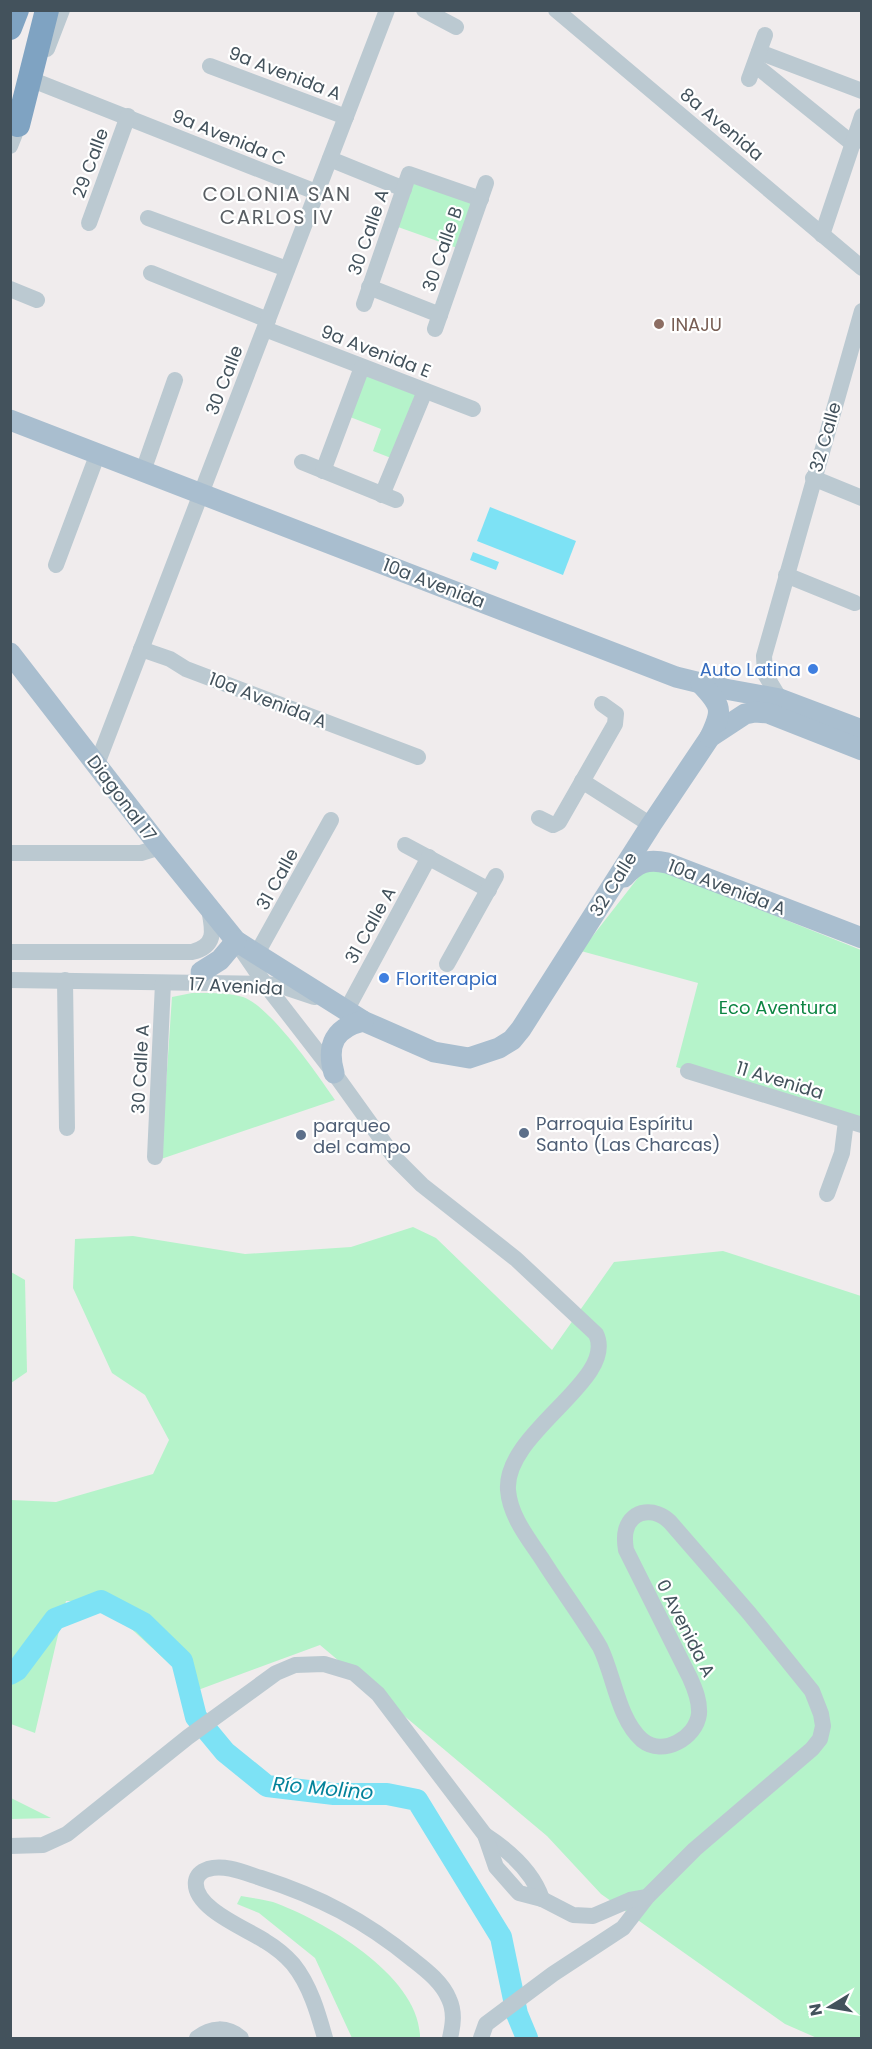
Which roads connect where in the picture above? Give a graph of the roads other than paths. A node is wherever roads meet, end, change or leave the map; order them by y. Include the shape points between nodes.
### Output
1 (17, 10) edge
2 (41, 10) edge
3 (47, 10) edge
4 (62, 10) edge
5 (424, 10) edge
6 (556, 10) edge
7 (383, 12) edge
8 (456, 27) dead end
9 (10, 28) edge
10 (765, 34) dead end
11 (755, 65) junction
12 (210, 66) dead end
13 (35, 81) junction
14 (10, 90) edge
15 (861, 91) edge
16 (128, 116) junction
17 (861, 116) edge
18 (346, 117) junction
19 (14, 135) edge
20 (853, 144) junction
21 (330, 159) junction
22 (407, 181) junction
23 (486, 183) dead end
24 (316, 192) junction
25 (481, 199) junction
26 (148, 218) dead end
27 (88, 223) dead end
28 (822, 235) junction
29 (861, 268) edge
30 (287, 269) junction
31 (151, 273) dead end
32 (10, 289) edge
33 (37, 300) dead end
34 (861, 311) edge
35 (438, 322) joint
36 (266, 324) junction
37 (362, 367) junction
38 (175, 380) dead end
39 (425, 391) junction
40 (473, 409) dead end
41 (10, 420) edge
42 (98, 453) junction
43 (302, 462) dead end
44 (143, 471) junction
45 (324, 471) junction
46 (813, 478) junction
47 (201, 493) junction
48 (861, 498) edge
49 (56, 565) dead end
50 (786, 575) junction
51 (855, 603) dead end
52 (10, 653) edge
53 (139, 653) junction
54 (702, 684) junction
55 (780, 699) junction
56 (602, 704) dead end
57 (861, 730) edge
58 (710, 737) junction
59 (861, 750) edge
60 (418, 757) dead end
61 (97, 764) junction
62 (582, 781) junction
63 (539, 818) dead end
64 (331, 820) dead end
65 (651, 825) junction
66 (405, 845) dead end
67 (160, 847) junction
68 (10, 853) edge
69 (429, 857) junction
70 (603, 900) junction
71 (209, 909) junction
72 (861, 938) edge
73 (236, 941) junction
74 (10, 952) edge
75 (186, 953) junction
76 (256, 955) junction
77 (447, 964) dead end
78 (192, 978) junction
79 (10, 980) edge
80 (65, 980) junction
81 (163, 983) junction
82 (265, 984) junction
83 (348, 1013) junction
84 (483, 1054) joint
85 (688, 1071) dead end
86 (334, 1073) junction
87 (854, 1123) edge
88 (67, 1128) dead end
89 (155, 1157) dead end
90 (827, 1194) dead end
91 (10, 1846) edge
92 (647, 1897) junction
93 (484, 2031) edge
94 (197, 2038) edge
95 (241, 2038) edge
96 (325, 2038) edge
97 (450, 2038) edge

1 - 9 highway
2 - 14 highway
3 - 19 highway
4 - 13 street
5 - 8 street
6 - 28 street, 8a Avenida
7 - 18 street, 30 Calle
10 - 11 street
11 - 15 street
11 - 20 street
12 - 18 street, 9a Avenida A
13 - 16 street
13 - 19 street
16 - 24 street, 9a Avenida C
16 - 27 street, 29 Calle
17 - 20 street
18 - 21 street, 30 Calle
20 - 28 street
21 - 22 street
21 - 24 street, 30 Calle
22 - 25 street
22 - 35 street, 30 Calle A via 367,295
23 - 25 street, 30 Calle B
24 - 30 street, 30 Calle
25 - 35 street, 30 Calle B
26 - 30 street
28 - 29 street, 8a Avenida
30 - 36 street, 30 Calle
31 - 36 street, 9a Avenida E
32 - 33 street
34 - 46 street, 32 Calle
36 - 37 street, 9a Avenida E
36 - 47 street, 30 Calle
37 - 39 street, 9a Avenida E
37 - 45 street
38 - 44 street
39 - 40 street, 9a Avenida E
39 - 45 street via 389,497
41 - 42 main road, 10a Avenida
42 - 44 main road, 10a Avenida
42 - 49 street
43 - 45 street
44 - 47 main road, 10a Avenida
46 - 48 street
46 - 50 street, 32 Calle
47 - 53 street, 30 Calle
47 - 54 main road, 10a Avenida
50 - 51 street
50 - 55 street, 32 Calle via 763,664 768,682
52 - 61 main road, Diagonal 17
53 - 60 street, 10a Avenida A via 167,668 186,669
53 - 61 street, 30 Calle
54 - 55 main road, 10a Avenida
54 - 58 main road via 719,709 719,719
55 - 57 main road, 10a Avenida
56 - 62 street via 616,714 616,719
58 - 59 main road, 32 Calle via 745,714 768,713
58 - 65 main road, 32 Calle
61 - 67 main road, Diagonal 17
62 - 63 street via 559,822 552,825
62 - 65 street
64 - 76 street, 31 Calle
65 - 70 main road, 32 Calle
66 - 69 street
67 - 68 street via 141,853
67 - 71 main road, Diagonal 17
69 - 77 street via 493,883
69 - 83 street, 31 Calle A
70 - 72 main road, 10a Avenida A via 639,863 656,860
70 - 84 main road, 32 Calle via 521,1029 500,1048
71 - 73 main road, Diagonal 17
71 - 75 street, 17 Avenida via 212,938 199,951
73 - 76 main road, Diagonal 17
73 - 78 main road via 220,960
73 - 82 street, Diagonal 17
74 - 75 street, 17 Avenida
75 - 78 street via 199,959
76 - 83 main road, Diagonal 17
78 - 81 street, 17 Avenida
78 - 82 street, 17 Avenida
79 - 80 street, 17 Avenida
80 - 81 street, 17 Avenida
80 - 88 street
81 - 89 street, 30 Calle A
82 - 83 street, 17 Avenida via 281,986
82 - 86 street, 0 Avenida A
83 - 84 main road, 17 Avenida via 420,1047 469,1058
83 - 86 main road via 343,1029 333,1041
85 - 87 street, 11 Avenida
86 - 92 street, 0 Avenida A via 409,1173 516,1259 598,1339 599,1353 590,1372 525,1445 512,1467 508,1488 520,1525 600,1647 637,1734 651,1744 669,1745 694,1729 699,1712 693,1686 626,1550 628,1525 640,1514 649,1512 670,1522 749,1613 812,1691 821,1714 820,1739 812,1749 695,1849
87 - 90 street
91 - 92 street via 43,1845 67,1834 188,1737 276,1673 296,1665 324,1664 354,1673 378,1694 485,1835 496,1867 519,1893 542,1899 573,1915 593,1916
92 - 93 street, 0 Avenida A via 622,1929 554,1974
94 - 95 street via 215,2029
96 - 97 street via 312,1998 293,1964 270,1944 212,1910 199,1897 196,1882 204,1871 227,1868 275,1883 343,1911 384,1937 426,1970 446,1992 454,2017

